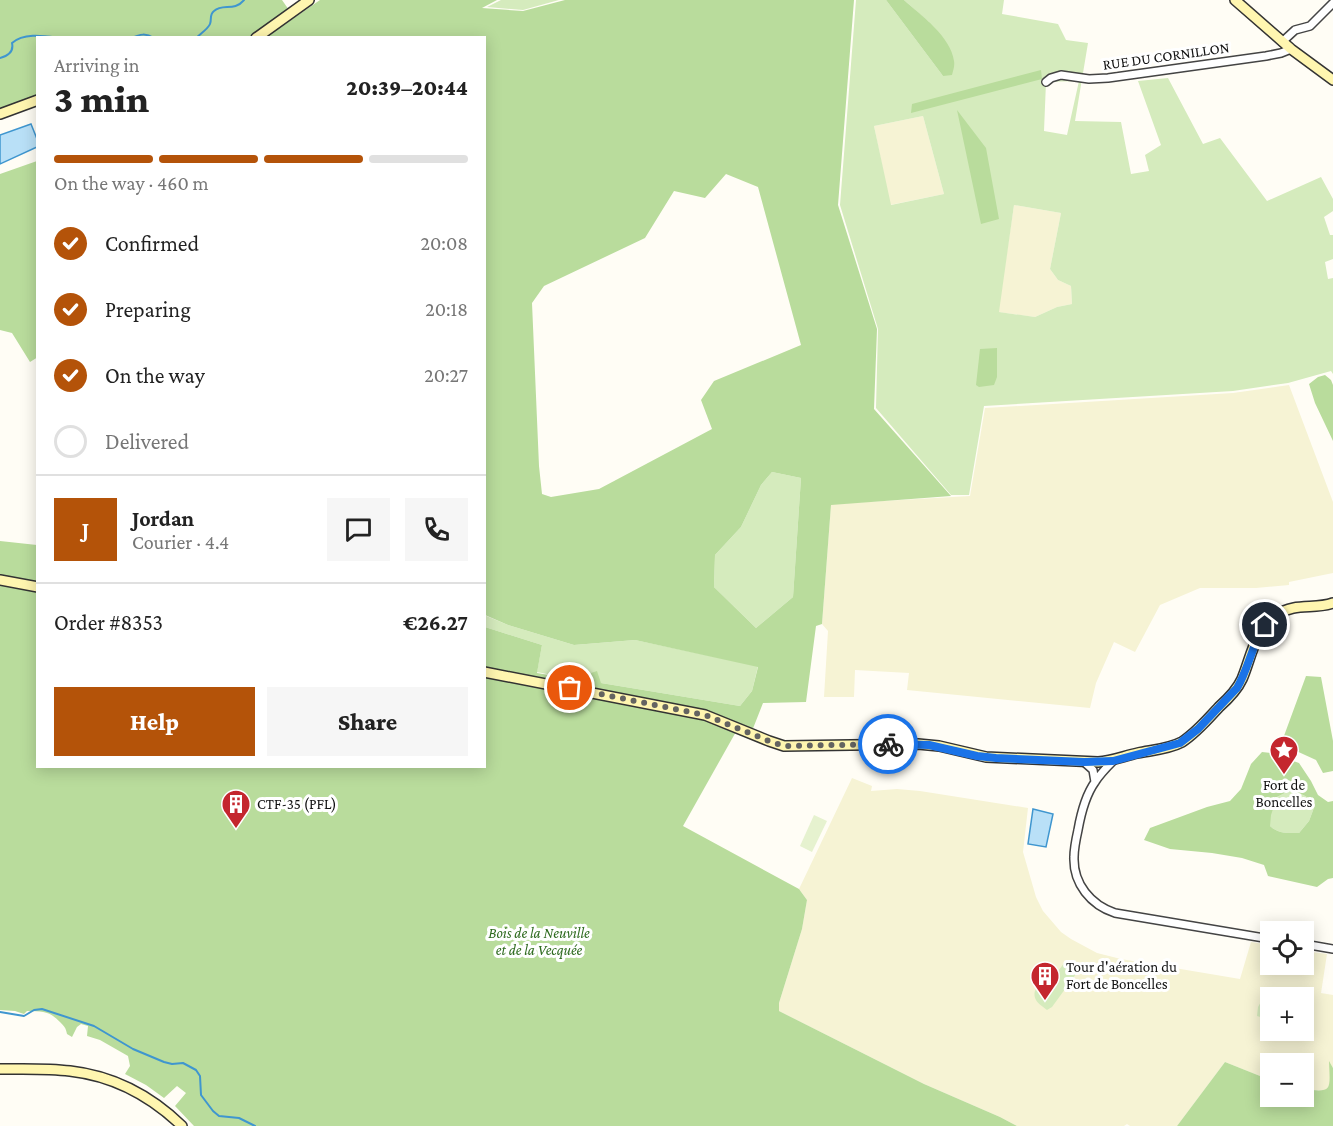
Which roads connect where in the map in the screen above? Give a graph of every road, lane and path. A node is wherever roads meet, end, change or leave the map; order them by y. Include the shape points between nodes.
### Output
1 (309, 0) edge
2 (1235, 0) edge
3 (1333, 3) edge
4 (259, 36) edge
5 (1282, 42) junction
6 (1290, 49) junction
7 (1333, 80) edge
8 (1046, 82) dead end
9 (36, 101) edge
10 (0, 114) edge
11 (0, 580) edge
12 (36, 587) edge
13 (1332, 606) edge
14 (486, 672) edge
15 (1113, 761) junction
16 (1084, 762) junction
17 (1095, 782) junction
18 (1260, 937) edge
19 (1314, 946) edge
20 (1333, 949) edge
21 (0, 1069) edge
22 (182, 1126) edge

1 - 4 street
2 - 5 street
3 - 5 street via 1310,26 1295,30
5 - 6 street
6 - 7 street
6 - 8 street, RUE DU CORNILLON via 1266,56 1125,76 1095,79 1061,75
9 - 10 street
11 - 12 street
13 - 15 street via 1281,612 1261,631 1237,688 1190,736 1174,745
14 - 16 street via 705,715 784,746 918,744 986,757
15 - 16 street
15 - 17 street
16 - 17 street via 1093,770
17 - 18 street via 1082,810 1074,859 1079,883 1093,901 1115,913
19 - 20 street
21 - 22 street via 69,1071 106,1078 148,1098

